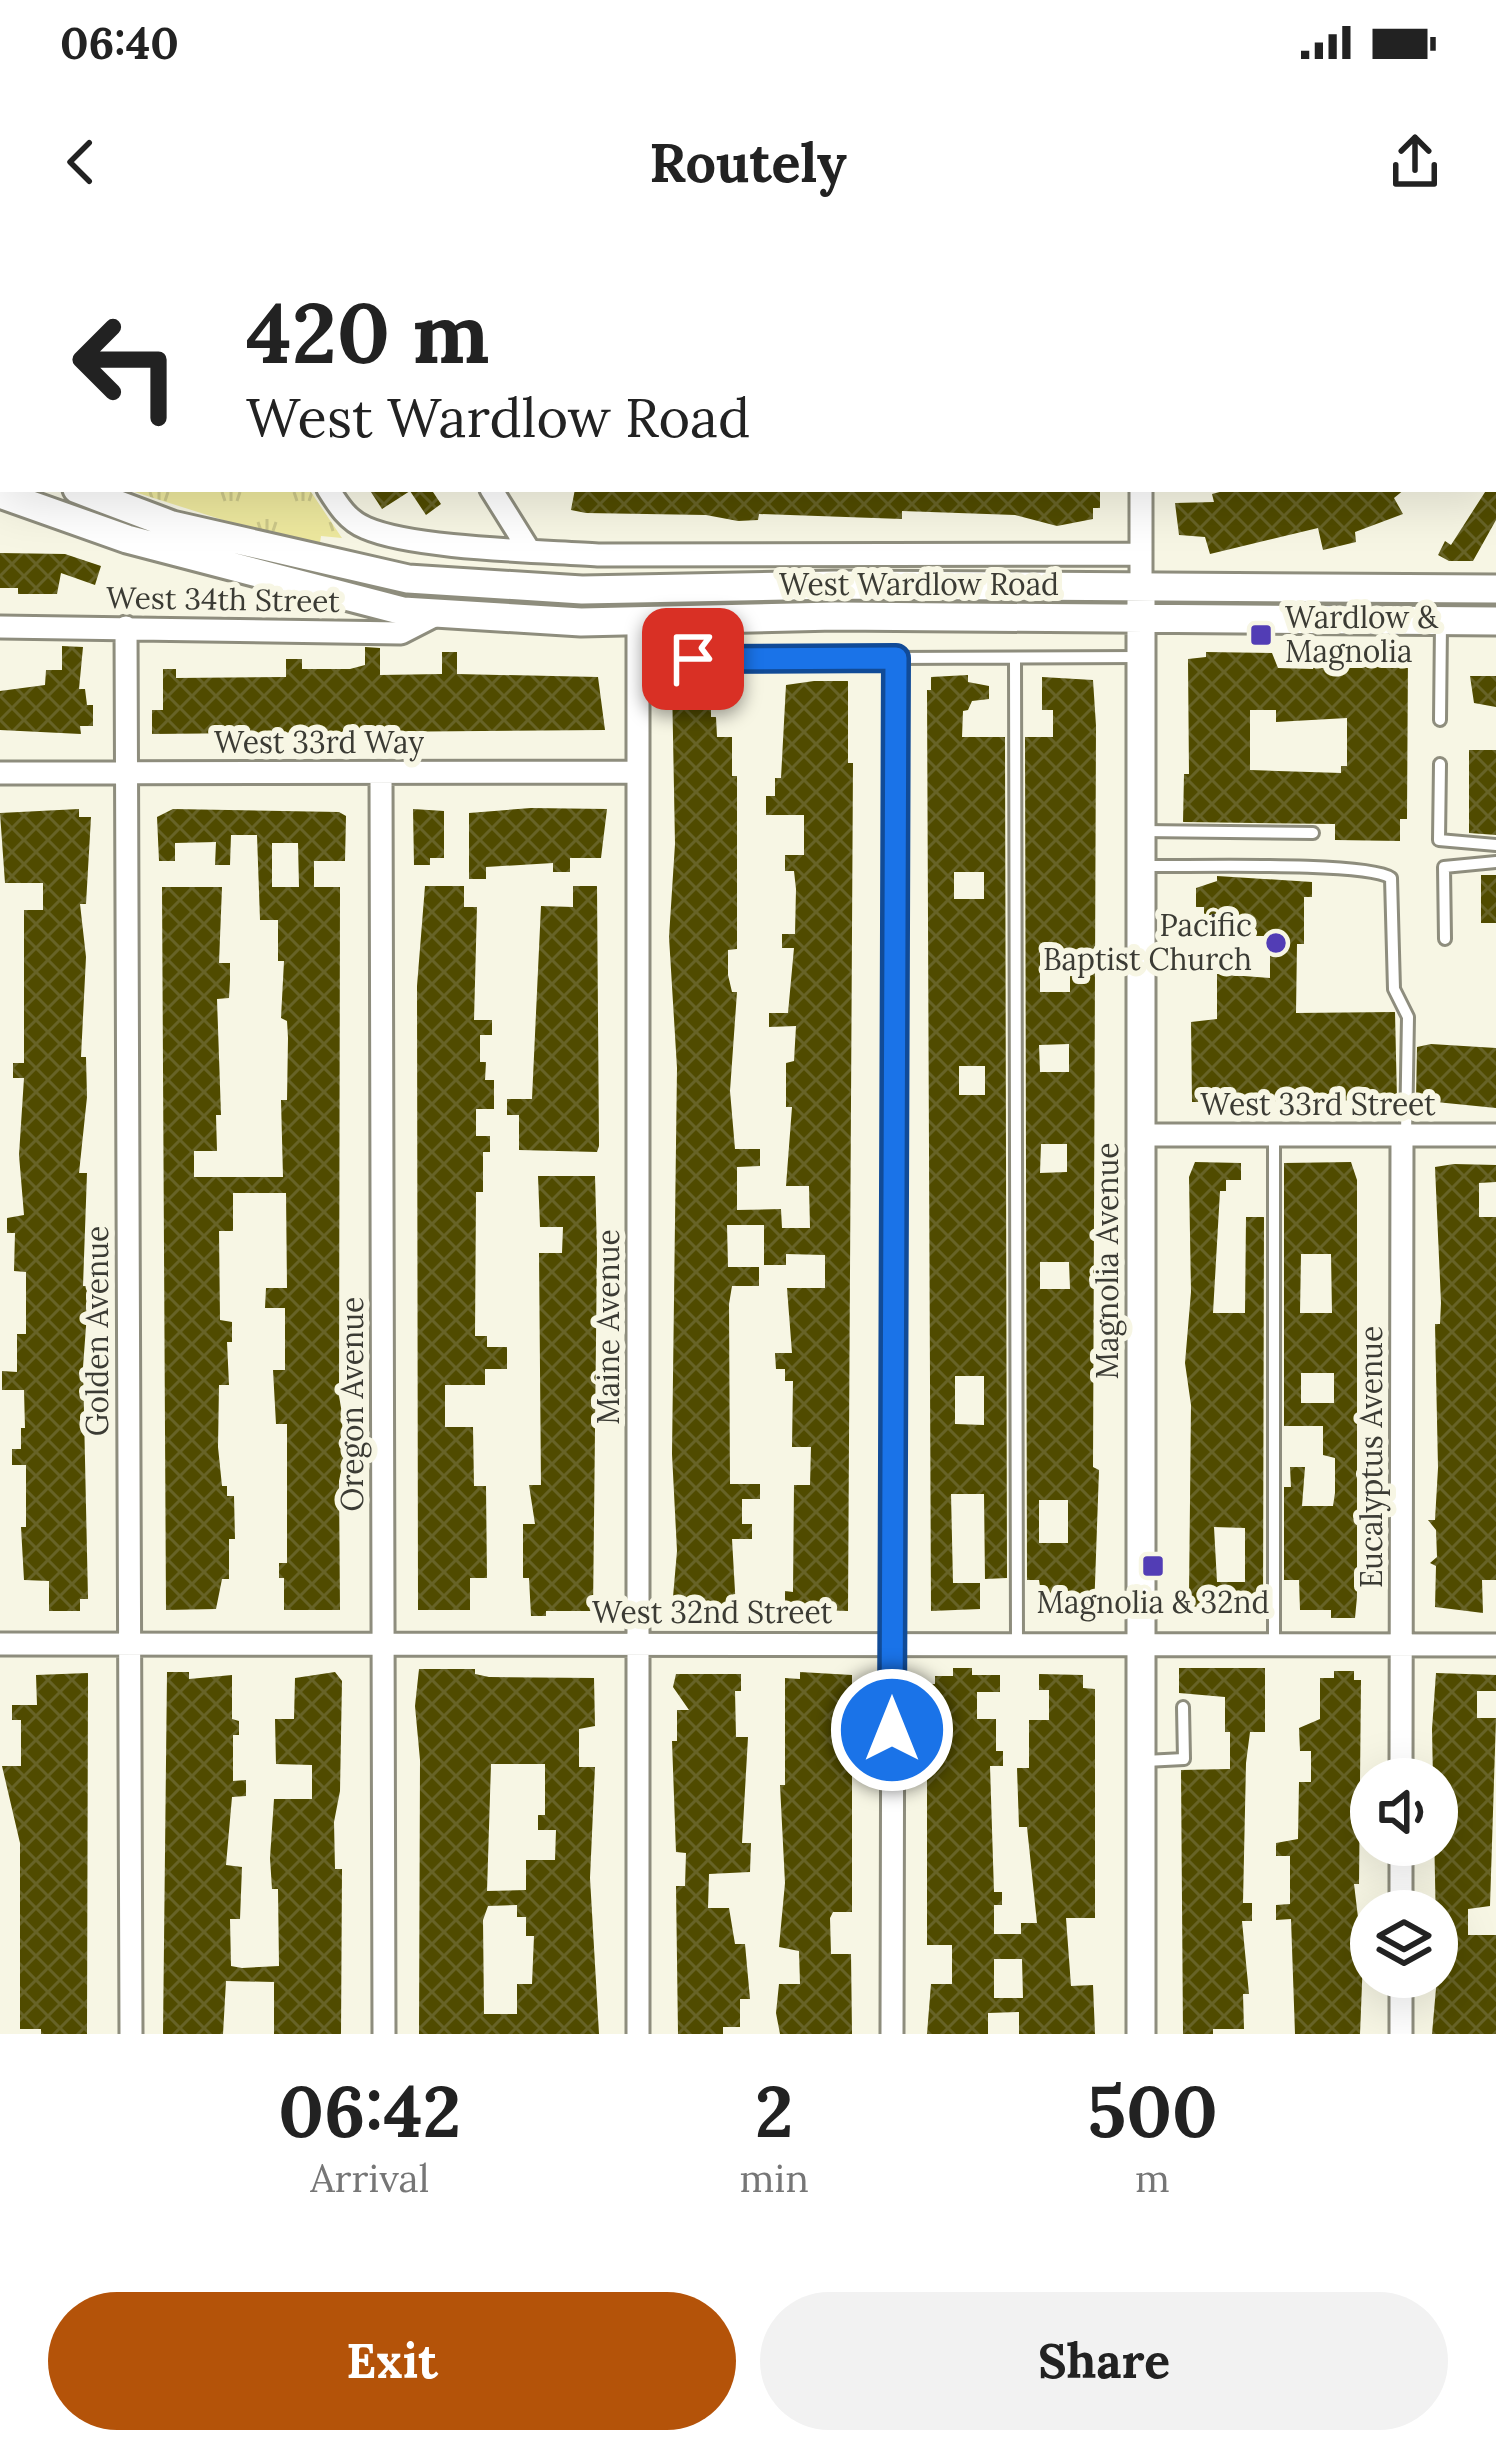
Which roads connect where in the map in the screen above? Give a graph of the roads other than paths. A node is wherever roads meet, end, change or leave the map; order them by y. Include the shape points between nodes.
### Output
1 (85, 492) edge
2 (331, 492) edge
3 (493, 492) edge
4 (1141, 492) edge
5 (0, 494) edge
6 (529, 550) junction
7 (1141, 554) junction
8 (1491, 583) edge
9 (1141, 589) junction
10 (440, 613) junction
11 (1144, 620) junction
12 (638, 621) junction
13 (1441, 621) junction
14 (1496, 621) edge
15 (0, 627) edge
16 (126, 627) junction
17 (1145, 657) junction
18 (896, 658) junction
19 (1015, 658) junction
20 (638, 659) junction
21 (1440, 720) dead end
22 (1440, 764) dead end
23 (127, 772) junction
24 (638, 772) junction
25 (0, 773) edge
26 (382, 774) junction
27 (1143, 831) junction
28 (1313, 833) dead end
29 (1496, 845) edge
30 (1496, 862) edge
31 (1143, 866) junction
32 (1445, 939) dead end
33 (1141, 1135) junction
34 (1274, 1135) junction
35 (1404, 1135) junction
36 (1496, 1135) edge
37 (0, 1643) edge
38 (891, 1643) junction
39 (1017, 1643) junction
40 (130, 1644) junction
41 (384, 1644) junction
42 (639, 1644) junction
43 (1141, 1644) junction
44 (1274, 1645) junction
45 (1401, 1645) junction
46 (1496, 1645) edge
47 (1183, 1707) dead end
48 (1401, 1758) edge
49 (1142, 1761) junction
50 (1401, 1998) edge
51 (131, 2034) edge
52 (384, 2034) edge
53 (638, 2034) edge
54 (892, 2034) edge
55 (1141, 2034) edge
56 (1402, 2034) edge

1 - 9 main road, West Wardlow Road via 172,525 408,579 582,590
2 - 6 street, West Wardlow Road via 362,527
3 - 6 street
4 - 7 street, Magnolia Avenue
5 - 10 main road, West Wardlow Road via 127,539
6 - 7 street, West Wardlow Road
7 - 9 street, Magnolia Avenue
8 - 9 main road, West Wardlow Road
9 - 11 main road, Magnolia Avenue
10 - 12 main road, West Wardlow Road
10 - 16 street, West 34th Street via 401,633
11 - 12 main road, West Wardlow Road
11 - 13 main road, West Wardlow Road
11 - 17 main road, Magnolia Avenue
12 - 20 street, Maine Avenue
13 - 14 main road, West Wardlow Road
13 - 21 lane
15 - 16 street, West 34th Street
16 - 23 street, Golden Avenue
17 - 19 lane
17 - 27 main road, Magnolia Avenue
18 - 19 lane
18 - 20 lane
18 - 38 street
19 - 39 lane
20 - 24 street, Maine Avenue
22 - 29 lane via 1439,840
23 - 25 street, West 33rd Way
23 - 26 street, West 33rd Way
23 - 40 street, Golden Avenue
24 - 26 street, West 33rd Way
24 - 42 street, Maine Avenue
26 - 41 street, Oregon Avenue
27 - 28 lane
27 - 31 main road, Magnolia Avenue
30 - 32 lane via 1444,867
31 - 33 main road, Magnolia Avenue
31 - 35 lane via 1336,869 1391,878 1394,989 1408,1017
33 - 34 street, West 33rd Street
33 - 43 main road, Magnolia Avenue
34 - 35 street, West 33rd Street
34 - 44 lane
35 - 36 street, West 33rd Street
35 - 45 street, Eucalyptus Avenue
37 - 40 street, West 32nd Street
38 - 39 street, West 32nd Street
38 - 42 street, West 32nd Street
38 - 54 street
39 - 43 street, West 32nd Street
40 - 41 street, West 32nd Street
40 - 51 street, Golden Avenue
41 - 42 street, West 32nd Street
41 - 52 street, Oregon Avenue
42 - 53 street, Maine Avenue
43 - 44 street, West 32nd Street
43 - 49 main road, Magnolia Avenue
44 - 45 street, West 32nd Street
45 - 46 street, West 32nd Street
45 - 48 street, Eucalyptus Avenue
47 - 49 lane via 1184,1759
49 - 55 main road, Magnolia Avenue
50 - 56 street

